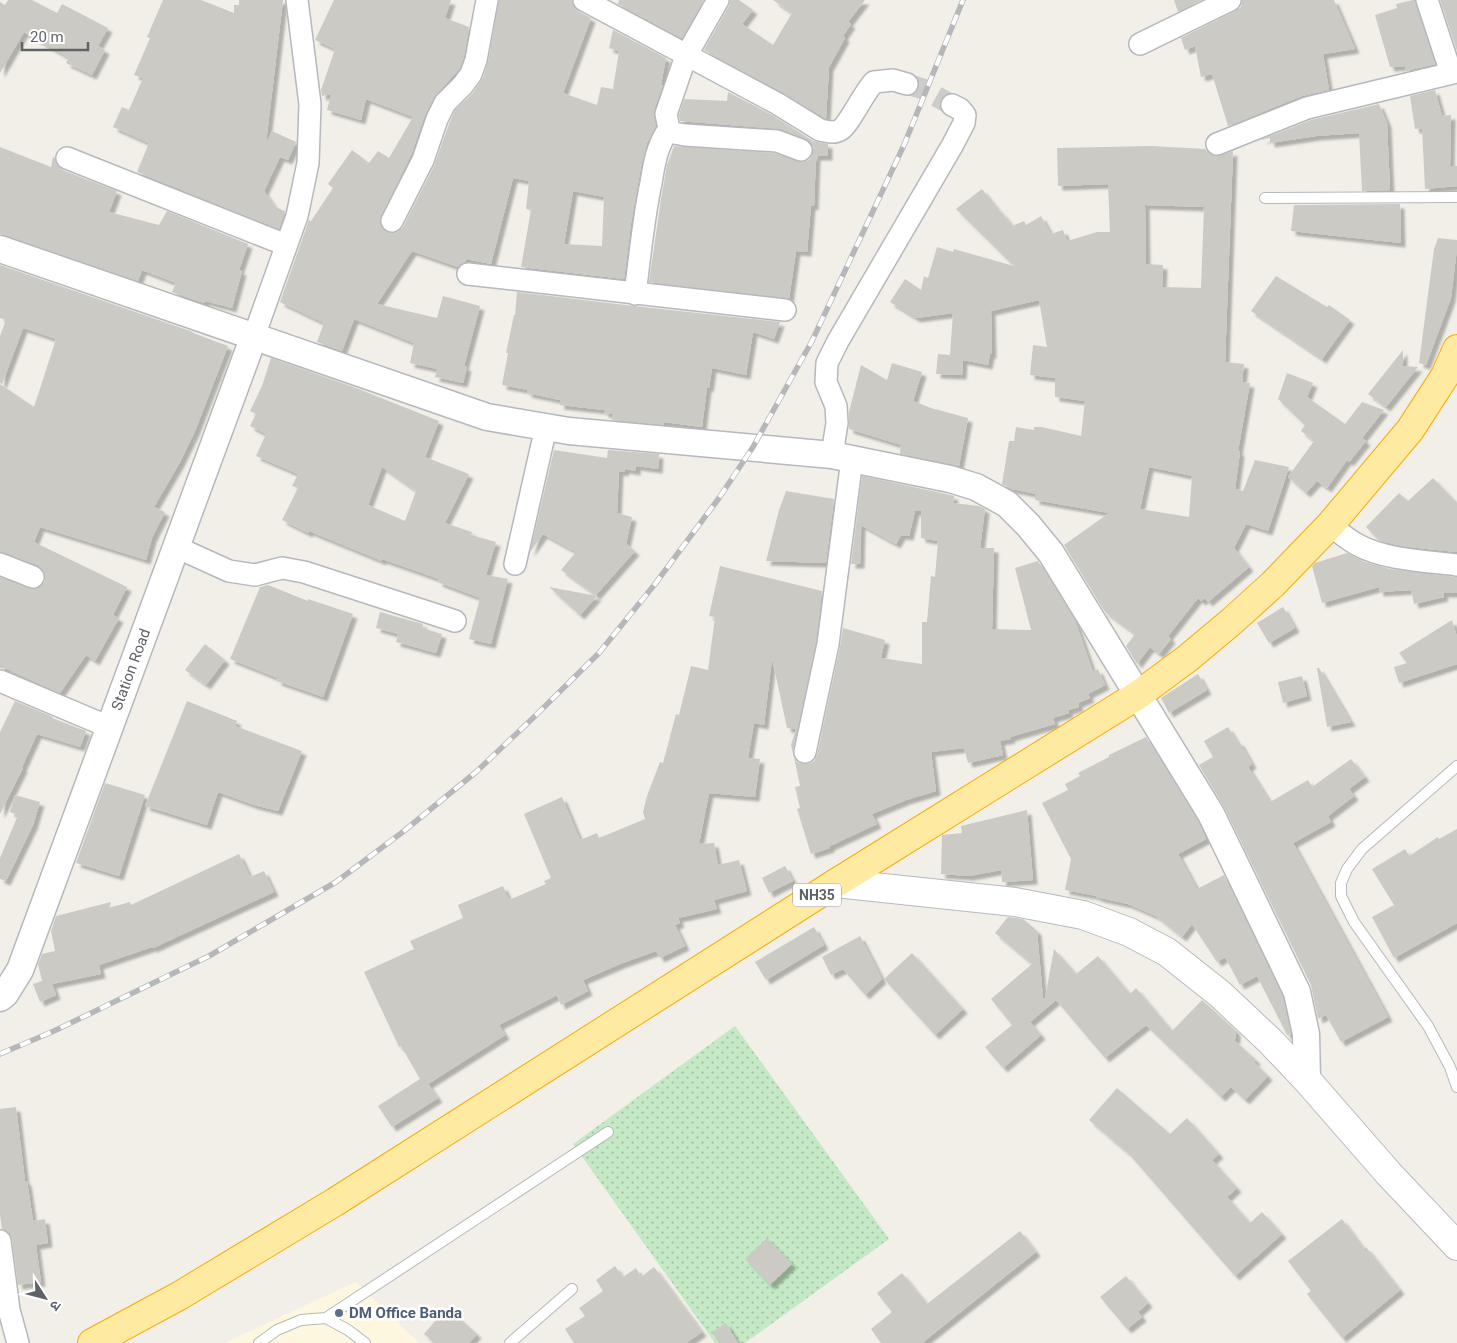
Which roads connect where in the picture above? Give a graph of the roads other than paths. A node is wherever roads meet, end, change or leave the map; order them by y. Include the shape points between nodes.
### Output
1 (297, 0) edge
2 (488, 0) edge
3 (584, 0) edge
4 (718, 0) edge
5 (1230, 0) edge
6 (1427, 0) edge
7 (1140, 44) dead end
8 (686, 56) junction
9 (1454, 73) edge
10 (907, 84) tunnel mouth
11 (952, 105) tunnel mouth
12 (669, 129) junction
13 (1217, 144) dead end
14 (801, 150) dead end
15 (67, 158) dead end
16 (1457, 197) edge
17 (1266, 198) dead end
18 (392, 221) dead end
19 (286, 245) junction
20 (0, 249) edge
21 (468, 274) dead end
22 (635, 294) junction
23 (785, 310) dead end
24 (254, 336) junction
25 (1457, 349) edge
26 (546, 427) junction
27 (842, 457) junction
28 (1330, 525) junction
29 (176, 547) junction
30 (0, 564) edge
31 (515, 564) dead end
32 (1457, 565) edge
33 (33, 577) dead end
34 (455, 621) dead end
35 (0, 681) edge
36 (1138, 695) junction
37 (109, 727) junction
38 (805, 752) dead end
39 (1457, 766) edge
40 (836, 883) junction
41 (0, 998) edge
42 (1307, 1080) junction
43 (1457, 1087) edge
44 (608, 1132) dead end
45 (0, 1241) edge
46 (1457, 1246) edge
47 (572, 1289) dead end
48 (326, 1318) junction
49 (18, 1343) edge
50 (92, 1343) edge
51 (259, 1343) edge
52 (365, 1343) edge
53 (510, 1343) edge

1 - 19 street via 310,104 308,163 297,216
2 - 18 street via 471,74 445,103 423,160
3 - 8 street
4 - 8 street
5 - 7 street
6 - 9 street
8 - 10 street via 820,130 833,132 845,125 874,82 893,80
8 - 12 street via 666,114
9 - 13 street via 1307,108
11 - 27 street via 965,116 964,123 827,363 826,382 836,406
12 - 14 street via 685,135 777,142
12 - 22 street via 656,156 645,210
15 - 19 street
16 - 17 lane
19 - 24 street
20 - 24 street
21 - 22 street
22 - 23 street
24 - 26 street via 487,418
24 - 29 street, Station Road
25 - 28 highway, NH35 via 1445,376 1410,430
26 - 27 street
26 - 31 street
27 - 36 street via 950,479 976,487 1007,504 1051,553
27 - 38 street via 828,644
28 - 32 street via 1352,542 1374,552
28 - 36 highway, NH35 via 1274,584 1238,616
29 - 34 street via 229,571 255,575 282,568 304,572
29 - 37 street, Station Road
30 - 33 street
35 - 37 street
36 - 40 highway, NH35
36 - 42 street via 1211,814 1297,992 1306,1034
37 - 41 street, Station Road via 20,970
39 - 43 lane via 1362,849 1347,869 1341,884 1341,896 1354,922 1428,1026
40 - 42 main road via 1014,902 1083,915 1129,932 1167,952 1220,994
40 - 50 highway, NH35 via 335,1202 179,1296
42 - 46 main road
44 - 48 lane
45 - 49 street via 9,1310
47 - 53 lane
48 - 51 lane via 301,1320 277,1330
48 - 52 lane

